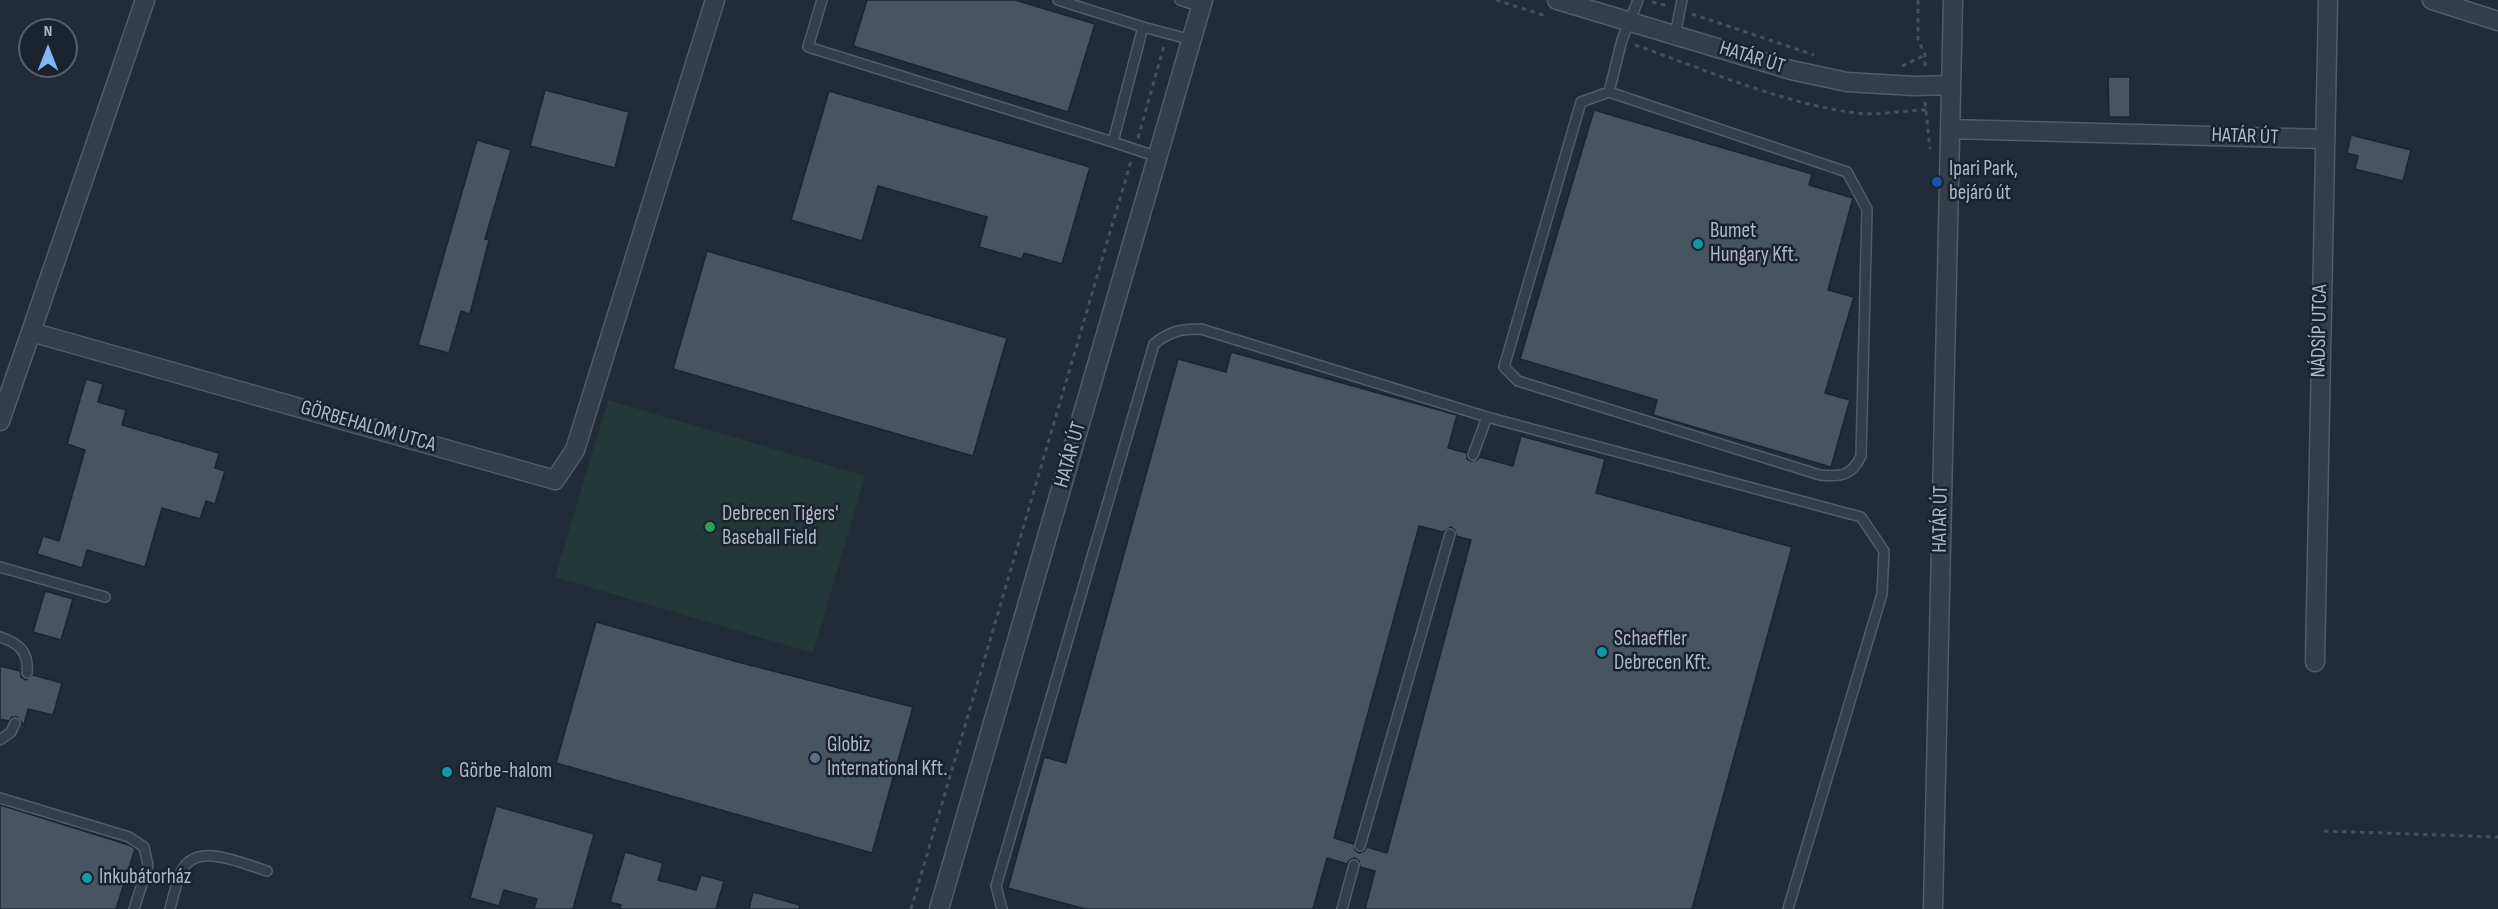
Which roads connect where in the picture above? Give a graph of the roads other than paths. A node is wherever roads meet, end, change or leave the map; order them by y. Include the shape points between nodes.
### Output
1 (145, 0) edge
2 (715, 0) edge
3 (822, 0) edge
4 (1058, 0) edge
5 (1180, 0) edge
6 (1641, 0) edge
7 (1953, 0) edge
8 (2328, 0) edge
9 (2432, 0) edge
10 (1202, 3) edge
11 (1681, 5) edge
12 (1555, 9) edge
13 (1630, 21) junction
14 (2498, 21) edge
15 (1143, 27) junction
16 (1675, 35) junction
17 (1192, 40) junction
18 (1951, 85) junction
19 (1609, 92) junction
20 (1950, 129) junction
21 (2324, 139) junction
22 (1113, 142) junction
23 (1158, 157) junction
24 (31, 332) junction
25 (1487, 417) junction
26 (0, 421) edge
27 (1473, 455) dead end
28 (1450, 534) dead end
29 (0, 567) edge
30 (105, 597) dead end
31 (0, 637) edge
32 (2315, 662) dead end
33 (27, 673) dead end
34 (15, 723) dead end
35 (0, 740) edge
36 (0, 798) edge
37 (1360, 846) dead end
38 (1354, 866) dead end
39 (267, 872) dead end
40 (134, 909) edge
41 (170, 909) edge
42 (939, 909) edge
43 (1002, 909) edge
44 (1342, 909) edge
45 (1788, 909) edge
46 (1933, 909) edge

1 - 24 street
2 - 24 street, GÖRBEHALOM UTCA via 575,450 555,480
3 - 22 lane via 808,47
4 - 15 lane
5 - 10 lane
6 - 13 lane
7 - 18 street, HATÁR ÚT
8 - 21 street, NÁDSÍP UTCA
9 - 14 street
10 - 17 street, HATÁR ÚT
11 - 16 lane
12 - 13 street, HATÁR ÚT
13 - 16 street, HATÁR ÚT
13 - 19 lane
15 - 17 lane
15 - 22 lane
16 - 18 street, HATÁR ÚT via 1791,70 1847,82
17 - 23 street, HATÁR ÚT
18 - 20 street, HATÁR ÚT
19 - 19 lane via 1581,102 1504,367 1518,381 1820,475 1848,474 1861,456 1867,209 1847,172
20 - 21 street, HATÁR ÚT
20 - 46 street, HATÁR ÚT
21 - 32 street, NÁDSÍP UTCA
22 - 23 lane
23 - 42 street, HATÁR ÚT
24 - 26 street
25 - 27 lane
25 - 43 lane via 1201,329 1182,329 1154,344 996,886
25 - 45 lane via 1861,518 1884,551 1882,594
28 - 37 lane
29 - 30 lane
31 - 33 lane via 26,654
34 - 35 lane
36 - 40 lane via 129,837 144,847 148,865
38 - 44 lane
39 - 41 lane via 210,855 193,859 182,871

